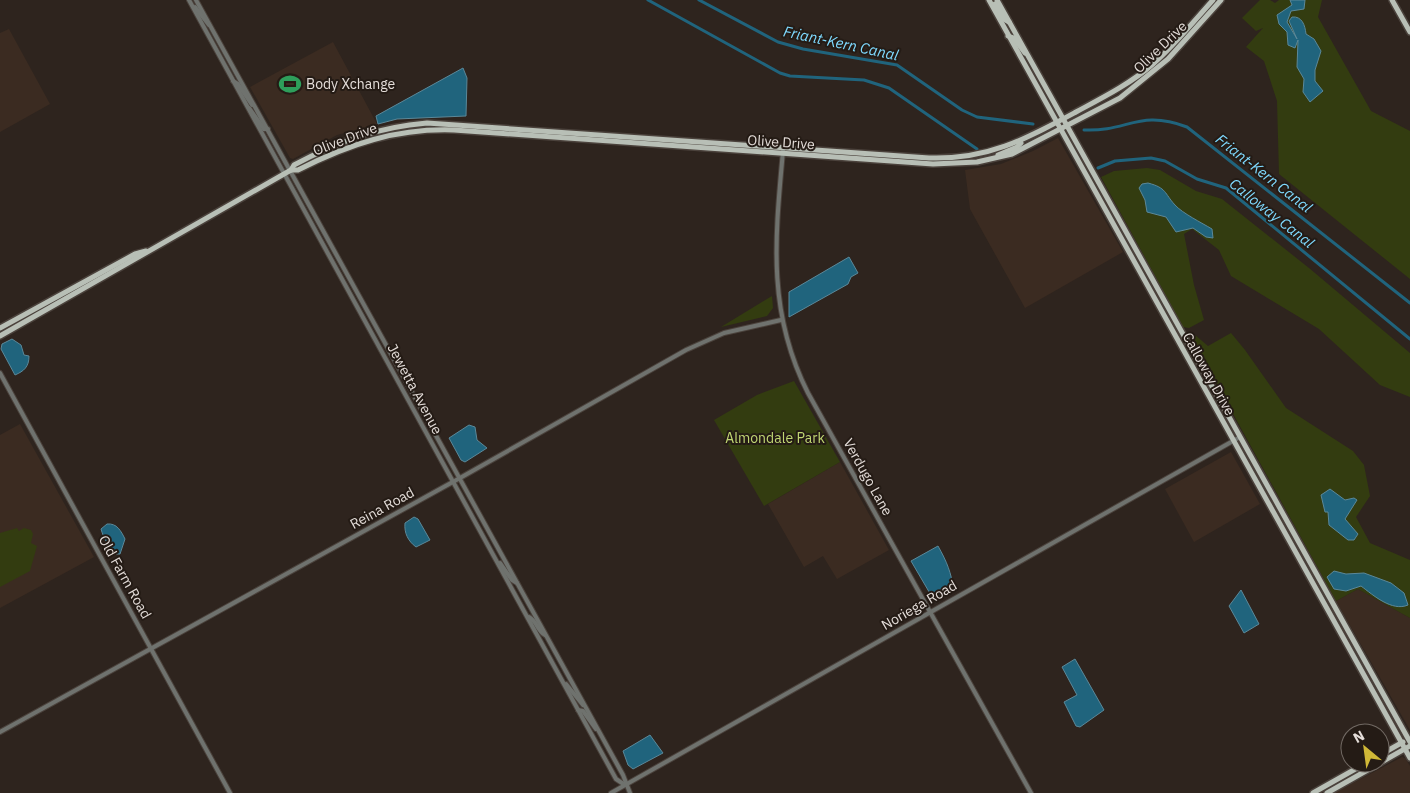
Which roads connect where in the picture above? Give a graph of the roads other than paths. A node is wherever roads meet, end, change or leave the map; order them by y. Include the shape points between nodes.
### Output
1 (196, 0) edge
2 (990, 0) edge
3 (997, 0) edge
4 (1213, 0) edge
5 (1222, 0) edge
6 (1392, 0) edge
7 (190, 2) edge
8 (1199, 15) junction
9 (1010, 22) junction
10 (210, 26) junction
11 (1410, 32) edge
12 (1008, 36) junction
13 (1186, 40) junction
14 (1174, 43) junction
15 (1028, 54) junction
16 (1157, 69) junction
17 (233, 81) junction
18 (246, 104) junction
19 (256, 108) junction
20 (1064, 118) junction
21 (1056, 122) junction
22 (436, 123) junction
23 (1068, 126) junction
24 (489, 129) junction
25 (268, 130) junction
26 (1060, 130) junction
27 (411, 131) junction
28 (577, 132) junction
29 (358, 136) junction
30 (552, 136) junction
31 (1023, 140) junction
32 (703, 141) junction
33 (680, 146) junction
34 (783, 147) junction
35 (861, 153) junction
36 (331, 154) junction
37 (782, 154) junction
38 (833, 158) junction
39 (994, 159) junction
40 (291, 170) junction
41 (284, 174) junction
42 (1118, 219) junction
43 (1112, 222) junction
44 (147, 251) junction
45 (116, 264) junction
46 (95, 283) junction
47 (60, 295) junction
48 (40, 314) junction
49 (781, 320) junction
50 (0, 328) edge
51 (0, 336) edge
52 (1181, 338) junction
53 (0, 373) edge
54 (1240, 437) junction
55 (1234, 441) junction
56 (460, 478) junction
57 (452, 482) junction
58 (496, 560) junction
59 (517, 583) junction
60 (931, 612) junction
61 (528, 617) junction
62 (545, 635) junction
63 (152, 648) junction
64 (564, 683) junction
65 (585, 706) junction
66 (578, 710) junction
67 (598, 730) junction
68 (0, 732) edge
69 (1402, 742) junction
70 (1409, 743) edge
71 (1390, 749) edge
72 (1390, 756) edge
73 (1410, 758) edge
74 (1349, 773) edge
75 (1350, 773) edge
76 (1362, 773) edge
77 (625, 785) junction
78 (230, 793) edge
79 (611, 793) edge
80 (630, 793) edge
81 (1031, 793) edge
82 (1313, 793) edge
83 (1321, 793) edge
84 (1327, 793) edge

1 - 10 street, Jewetta Avenue
2 - 9 main road
2 - 12 main road
3 - 9 main road, Calloway Drive
4 - 8 main road, Olive Drive
5 - 13 main road, Olive Drive
6 - 11 main road
7 - 10 street
7 - 17 street, Jewetta Avenue
8 - 13 main road
8 - 14 main road, Olive Drive
9 - 15 main road, Calloway Drive
10 - 19 street, Jewetta Avenue
12 - 15 main road via 1012,36 1022,52
12 - 21 main road
13 - 16 main road, Olive Drive
14 - 16 main road
14 - 20 main road, Olive Drive via 1127,83
15 - 20 main road, Calloway Drive
16 - 23 main road, Olive Drive via 1120,98
17 - 18 street, Jewetta Avenue
17 - 19 street
18 - 25 street
18 - 41 street, Jewetta Avenue
19 - 25 street, Jewetta Avenue
20 - 21 main road, Olive Drive
20 - 23 main road, Calloway Drive
21 - 26 main road
21 - 31 main road, Olive Drive
22 - 24 main road, Olive Drive
22 - 27 main road via 414,127
22 - 29 main road, Olive Drive via 399,126
23 - 26 main road, Olive Drive
23 - 42 main road, Calloway Drive
24 - 27 main road, Olive Drive
24 - 28 main road, Olive Drive
24 - 30 main road, Olive Drive
25 - 40 street, Jewetta Avenue
26 - 39 main road, Olive Drive via 1024,149
26 - 43 main road
27 - 36 main road, Olive Drive via 367,140
28 - 30 main road
28 - 32 main road, Olive Drive
29 - 36 main road
29 - 40 main road, Olive Drive via 324,149 294,165
30 - 33 main road, Olive Drive
31 - 35 main road, Olive Drive via 963,157
31 - 39 main road via 1017,147
32 - 33 main road
32 - 34 main road, Olive Drive
33 - 37 main road, Olive Drive
34 - 35 main road, Olive Drive
34 - 37 street, Verdugo Lane
35 - 38 main road via 838,154
36 - 40 main road, Olive Drive via 298,170
37 - 38 main road, Olive Drive
37 - 49 street, Verdugo Lane via 776,270
38 - 39 main road, Olive Drive via 943,164
40 - 41 main road, Olive Drive
40 - 56 street, Jewetta Avenue
41 - 44 main road, Olive Drive
41 - 57 street, Jewetta Avenue
42 - 43 main road
42 - 52 main road, Calloway Drive
43 - 52 main road
44 - 45 main road, Olive Drive
44 - 46 main road, Olive Drive
45 - 46 street
45 - 47 main road, Olive Drive
46 - 48 main road, Olive Drive
47 - 48 main road
47 - 50 main road, Olive Drive
48 - 51 main road, Olive Drive
49 - 56 street, Reina Road via 724,333 686,350
49 - 60 street, Verdugo Lane via 792,358 808,393
52 - 54 main road, Calloway Drive
52 - 55 main road, Calloway Drive
53 - 63 street, Old Farm Road
54 - 55 street, Noriega Road
54 - 70 main road, Calloway Drive
55 - 60 street, Noriega Road
55 - 69 main road, Calloway Drive
56 - 57 street, Reina Road
56 - 59 street, Jewetta Avenue
57 - 58 street, Jewetta Avenue
57 - 63 street, Reina Road
58 - 59 street
58 - 61 street, Jewetta Avenue
59 - 62 street, Jewetta Avenue
60 - 77 street, Noriega Road
60 - 81 street, Verdugo Lane
61 - 62 street
61 - 64 street, Jewetta Avenue
62 - 65 street, Jewetta Avenue
63 - 68 street, Reina Road
63 - 78 street, Old Farm Road
64 - 65 street
64 - 66 street, Jewetta Avenue
65 - 67 street, Jewetta Avenue
66 - 67 street via 583,711
66 - 77 street, Jewetta Avenue via 616,779
67 - 77 street, Jewetta Avenue via 623,775
69 - 70 main road, Calloway Drive
69 - 71 main road
70 - 72 main road
70 - 73 main road, Calloway Drive
74 - 82 main road
75 - 83 main road
76 - 84 main road
77 - 79 street, Noriega Road
77 - 80 street, Jewetta Avenue

